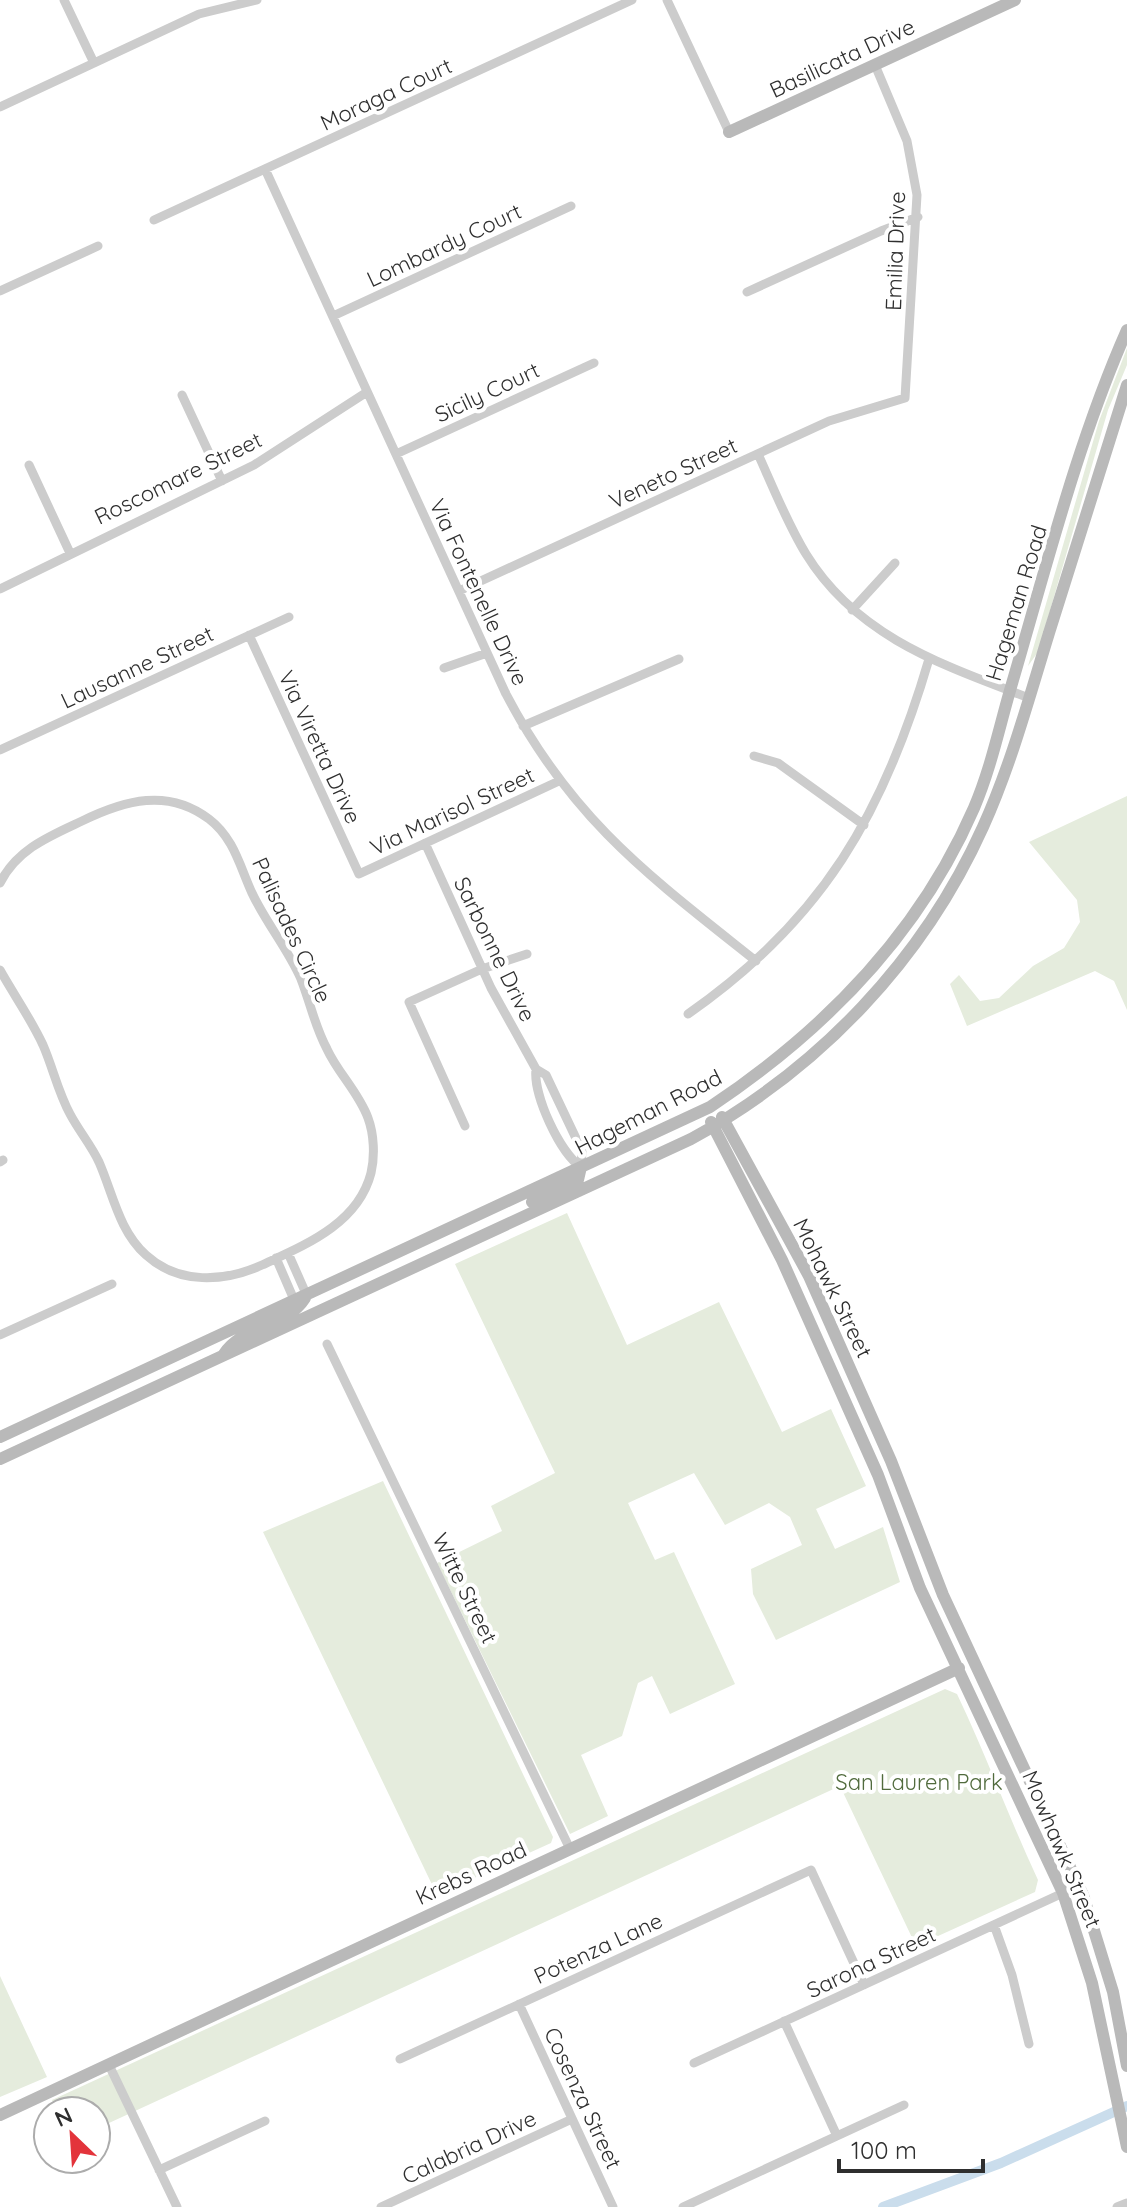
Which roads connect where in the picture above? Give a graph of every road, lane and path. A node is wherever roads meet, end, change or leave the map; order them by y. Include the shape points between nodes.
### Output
1 (64, 0) edge
2 (257, 0) edge
3 (632, 0) edge
4 (667, 0) edge
5 (1015, 0) edge
6 (243, 1) edge
7 (94, 63) junction
8 (875, 65) junction
9 (0, 107) edge
10 (729, 132) joint
11 (265, 169) junction
12 (571, 206) dead end
13 (918, 217) junction
14 (154, 220) dead end
15 (98, 246) dead end
16 (0, 291) edge
17 (747, 292) dead end
18 (333, 316) junction
19 (1127, 330) edge
20 (594, 363) dead end
21 (1127, 385) edge
22 (367, 392) junction
23 (182, 395) dead end
24 (905, 398) joint
25 (396, 454) junction
26 (758, 454) junction
27 (29, 465) dead end
28 (222, 481) junction
29 (70, 553) junction
30 (895, 563) dead end
31 (0, 589) edge
32 (459, 591) junction
33 (852, 610) junction
34 (289, 617) dead end
35 (249, 635) junction
36 (487, 653) junction
37 (679, 659) dead end
38 (929, 659) junction
39 (444, 668) dead end
40 (1010, 690) junction
41 (1029, 698) junction
42 (523, 726) junction
43 (0, 750) edge
44 (754, 756) dead end
45 (559, 781) junction
46 (864, 825) junction
47 (425, 843) junction
48 (359, 874) joint
49 (0, 883) edge
50 (527, 954) dead end
51 (756, 961) junction
52 (482, 969) junction
53 (0, 970) edge
54 (688, 1014) dead end
55 (536, 1069) junction
56 (710, 1107) junction
57 (725, 1120) junction
58 (465, 1126) dead end
59 (711, 1128) junction
60 (581, 1167) junction
61 (493, 1228) junction
62 (288, 1253) junction
63 (276, 1258) junction
64 (295, 1269) junction
65 (283, 1275) junction
66 (112, 1284) dead end
67 (301, 1299) junction
68 (0, 1335) edge
69 (327, 1344) dead end
70 (222, 1356) junction
71 (0, 1437) edge
72 (0, 1459) edge
73 (959, 1668) junction
74 (1034, 1790) junction
75 (570, 1849) junction
76 (1063, 1893) junction
77 (994, 1925) junction
78 (864, 1985) junction
79 (1115, 2002) junction
80 (519, 2004) junction
81 (784, 2021) junction
82 (1029, 2044) dead end
83 (400, 2059) dead end
84 (694, 2063) dead end
85 (109, 2065) junction
86 (1127, 2066) edge
87 (904, 2105) dead end
88 (0, 2115) edge
89 (572, 2119) junction
90 (265, 2121) dead end
91 (837, 2136) junction
92 (1127, 2147) edge
93 (159, 2170) junction
94 (1127, 2203) edge
95 (177, 2207) edge
96 (381, 2207) edge
97 (613, 2207) edge
98 (683, 2207) edge
99 (1117, 2207) edge

1 - 7 street
2 - 6 street
3 - 11 street, Moraga Court
4 - 10 street
5 - 8 main road, Basilicata Drive
6 - 7 street via 199,14
7 - 9 street
8 - 10 main road, Basilicata Drive
8 - 13 street, Emilia Drive via 907,141
11 - 14 street, Moraga Court
11 - 18 street, Via Fontenelle Drive
12 - 18 street, Lombardy Court
13 - 17 street
13 - 24 street, Emilia Drive
15 - 16 street
18 - 22 street, Via Fontenelle Drive
19 - 40 main road, Hageman Road via 1080,460
20 - 25 street, Sicily Court
21 - 41 main road, Hageman Road
22 - 25 street, Via Fontenelle Drive
22 - 28 street, Roscomare Street
23 - 28 street
24 - 26 street, Veneto Street via 854,411
25 - 32 street, Via Fontenelle Drive
26 - 32 street, Veneto Street
26 - 33 street via 806,554
27 - 29 street
28 - 29 street, Roscomare Street
29 - 31 street, Roscomare Street
30 - 33 street
32 - 36 street, Via Fontenelle Drive
33 - 38 street
34 - 35 street, Lausanne Street
35 - 43 street, Lausanne Street
35 - 48 street, Via Viretta Drive
36 - 39 street
36 - 42 street, Via Fontenelle Drive
37 - 42 street
38 - 40 street
38 - 46 street via 898,755
40 - 41 street
40 - 56 main road, Hageman Road via 997,748 974,809 919,907 868,975 815,1029
41 - 57 main road, Hageman Road via 983,827 952,888 907,955 822,1047
42 - 45 street, Via Fontenelle Drive
44 - 46 street via 778,763
45 - 47 street, Via Marisol Street
45 - 51 street, Via Fontenelle Drive via 644,872
46 - 51 street via 810,905
47 - 48 street, Via Marisol Street
47 - 52 street, Sarbonne Drive
49 - 62 street, Palisades Circle via 22,853 42,840 134,800 162,799 188,806 229,840 263,916 301,980 327,1050 368,1117 373,1144 371,1172 361,1198 343,1220
50 - 52 street
51 - 54 street
52 - 55 street, Sarbonne Drive
52 - 58 street via 409,1002
53 - 63 street, Palisades Circle via 34,1027 129,1235 147,1256 170,1271 197,1278 225,1278
55 - 60 street, Sarbonne Drive via 546,1075 582,1151
55 - 60 street, Sarbonne Drive via 535,1084 567,1158
56 - 57 main road, Mohawk Street
56 - 59 main road, Mohawk Street
56 - 60 main road, Hageman Road
57 - 59 main road, Hageman Road
57 - 74 main road, Mohawk Street via 809,1276 943,1595
59 - 61 main road, Hageman Road
59 - 73 main road, Mohawk Street via 782,1260
60 - 61 main road via 578,1180 520,1208
60 - 67 main road, Hageman Road
61 - 70 main road, Hageman Road
62 - 63 street, Palisades Circle
62 - 64 street
63 - 65 street
64 - 65 street
64 - 67 street
65 - 67 street
66 - 68 street
67 - 70 main road via 293,1313 232,1341
67 - 71 main road, Hageman Road
69 - 75 street, Witte Street
70 - 72 main road, Hageman Road
73 - 74 main road via 974,1679 1011,1759
73 - 75 main road, Krebs Road
73 - 76 main road, Mowhawk Street
74 - 79 main road, Mohawk Street via 1083,1895
75 - 85 main road, Krebs Road
76 - 77 street, Sarona Street
76 - 79 main road via 1079,1908
76 - 92 main road, Mowhawk Street via 1092,1983
77 - 78 street, Sarona Street
77 - 82 street
78 - 80 street, Potenza Lane via 811,1870
78 - 81 street, Sarona Street
79 - 86 main road, Mohawk Street
80 - 83 street, Potenza Lane
80 - 89 street, Cosenza Street
81 - 84 street, Sarona Street
81 - 91 street
85 - 88 main road, Krebs Road
85 - 93 street
87 - 91 street
89 - 96 street, Calabria Drive
89 - 97 street, Cosenza Street
90 - 93 street
91 - 98 street
93 - 95 street
94 - 99 street

